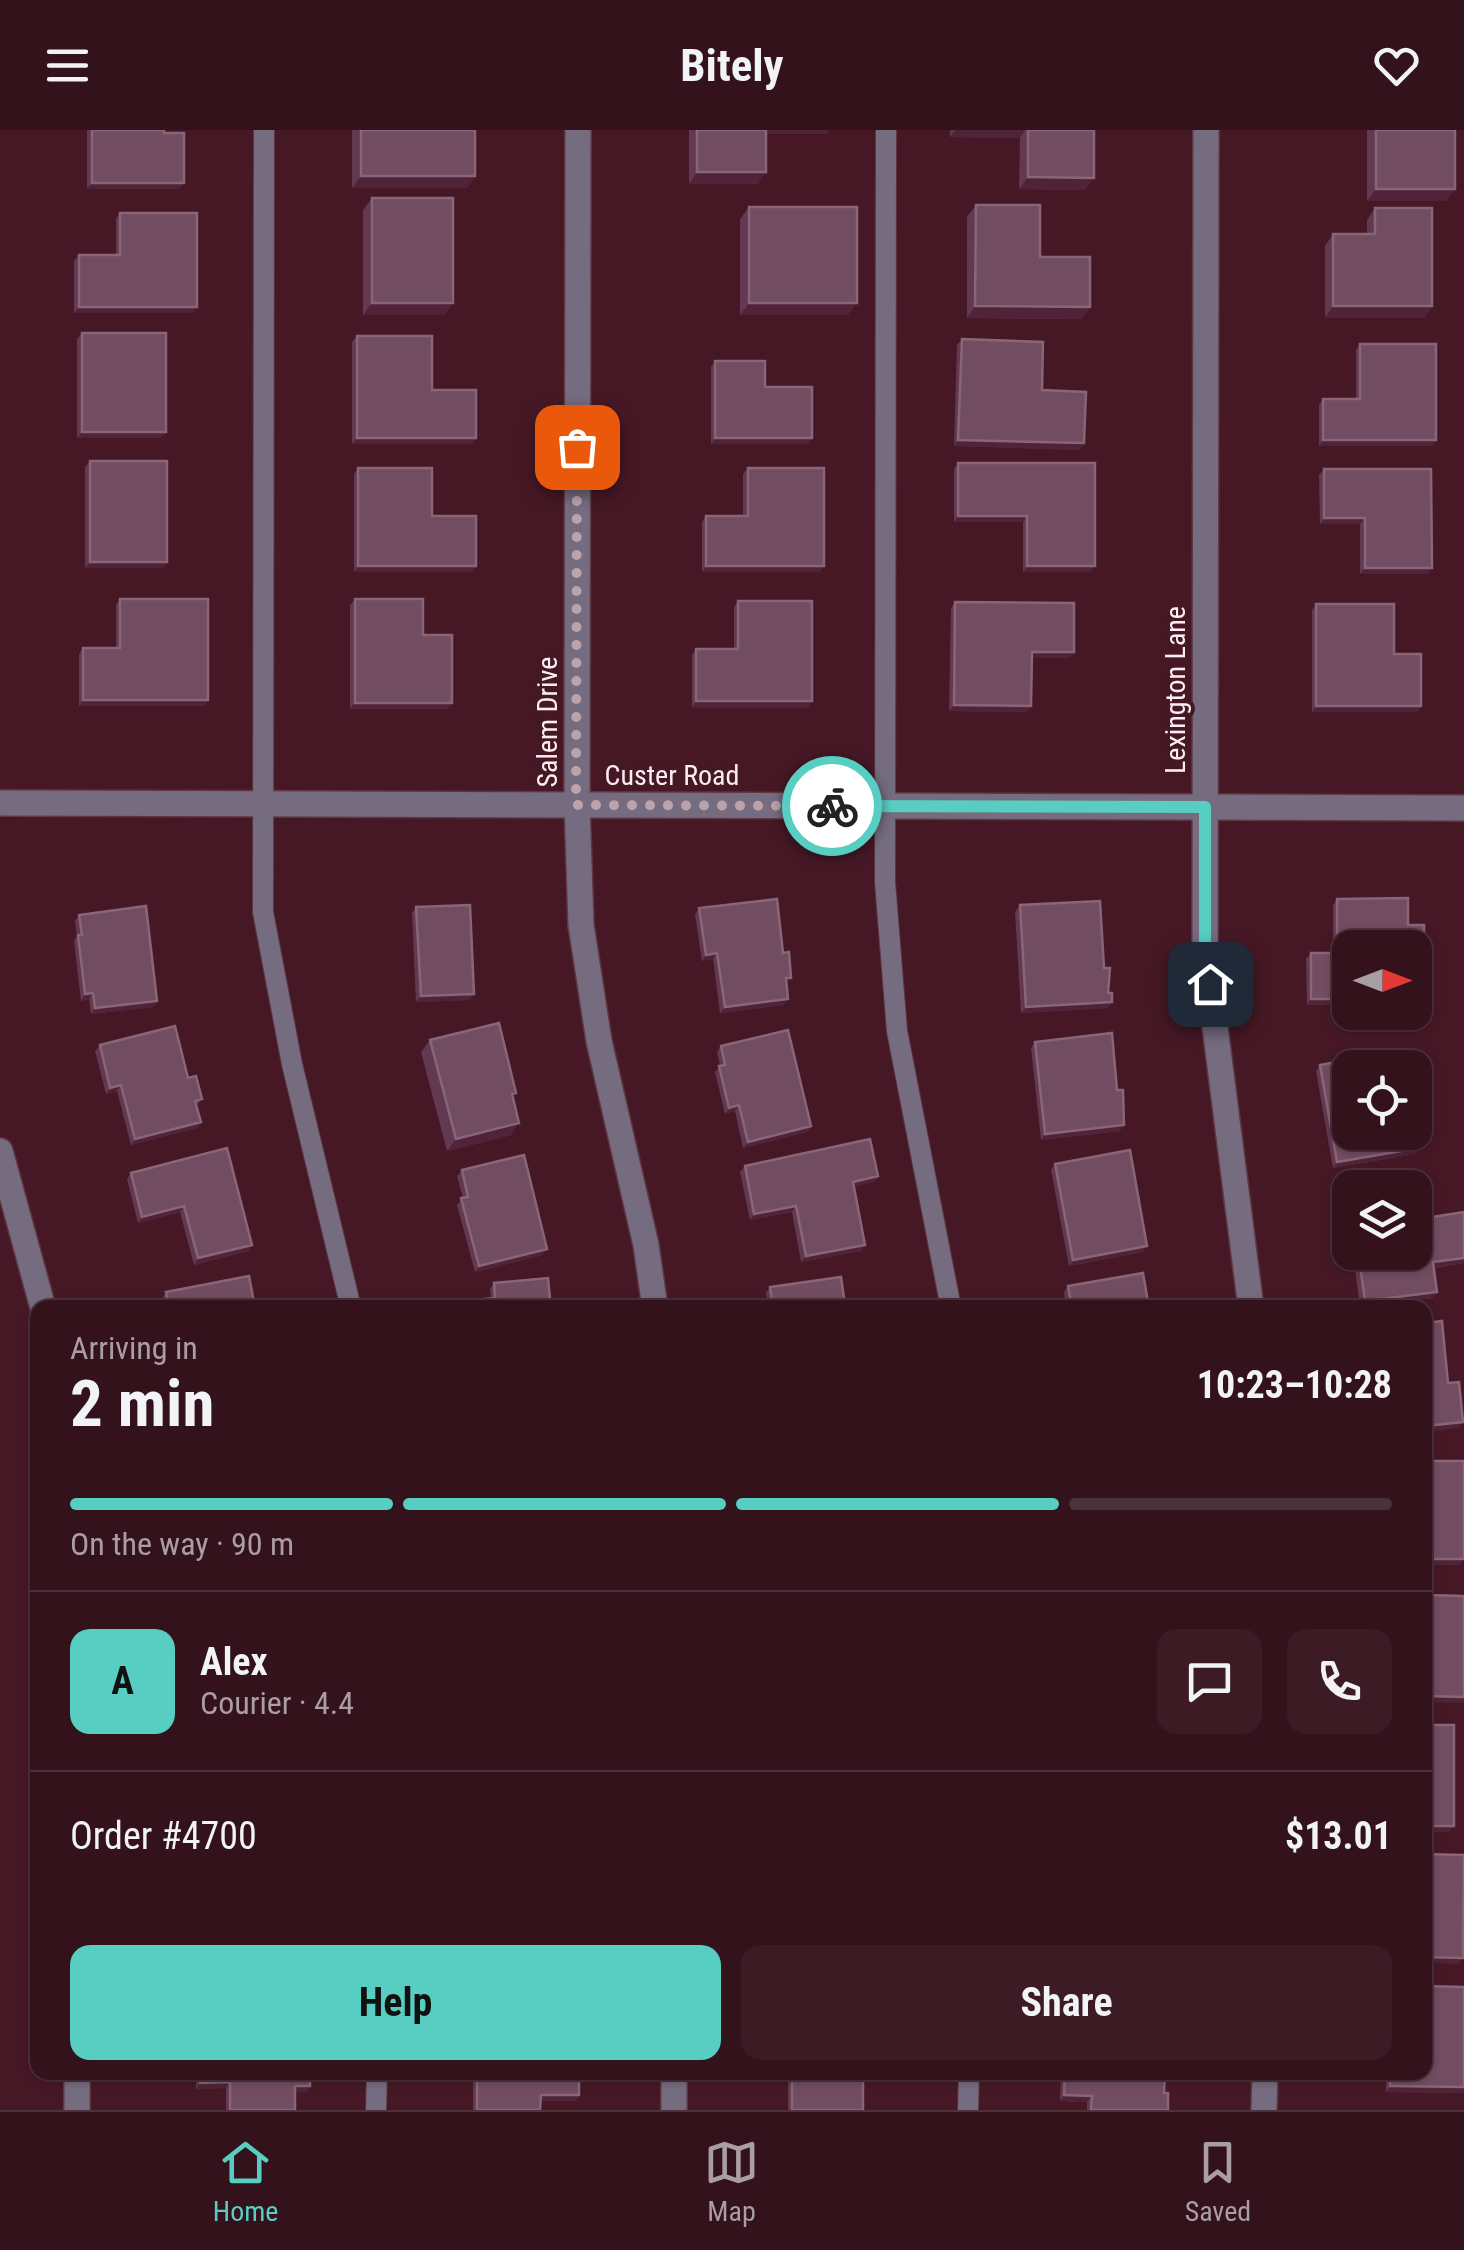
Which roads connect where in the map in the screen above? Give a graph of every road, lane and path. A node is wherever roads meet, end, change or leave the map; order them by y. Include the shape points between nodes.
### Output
1 (264, 130) edge
2 (578, 130) edge
3 (886, 130) edge
4 (1206, 130) edge
5 (0, 803) edge
6 (262, 804) junction
7 (576, 805) junction
8 (886, 806) junction
9 (1205, 807) junction
10 (1464, 808) edge
11 (0, 1152) edge
12 (41, 1300) edge
13 (348, 1300) edge
14 (653, 1300) edge
15 (949, 1300) edge
16 (1250, 1300) edge
17 (78, 2080) edge
18 (377, 2080) edge
19 (674, 2080) edge
20 (969, 2080) edge
21 (1265, 2080) edge
22 (77, 2110) edge
23 (376, 2110) edge
24 (674, 2110) edge
25 (968, 2110) edge
26 (1264, 2110) edge

1 - 6 lane
2 - 7 street, Salem Drive
3 - 8 lane
4 - 9 street, Lexington Lane
5 - 6 street, Custer Road
6 - 7 street, Custer Road
6 - 13 lane via 264,912
7 - 8 street, Custer Road
7 - 14 street, Salem Drive via 581,925
8 - 9 street, Custer Road
8 - 15 lane via 897,1032
9 - 10 street, Custer Road
9 - 16 street, Lexington Lane via 1205,948
11 - 12 street
17 - 22 street
18 - 23 lane
19 - 24 street
20 - 25 lane
21 - 26 street

